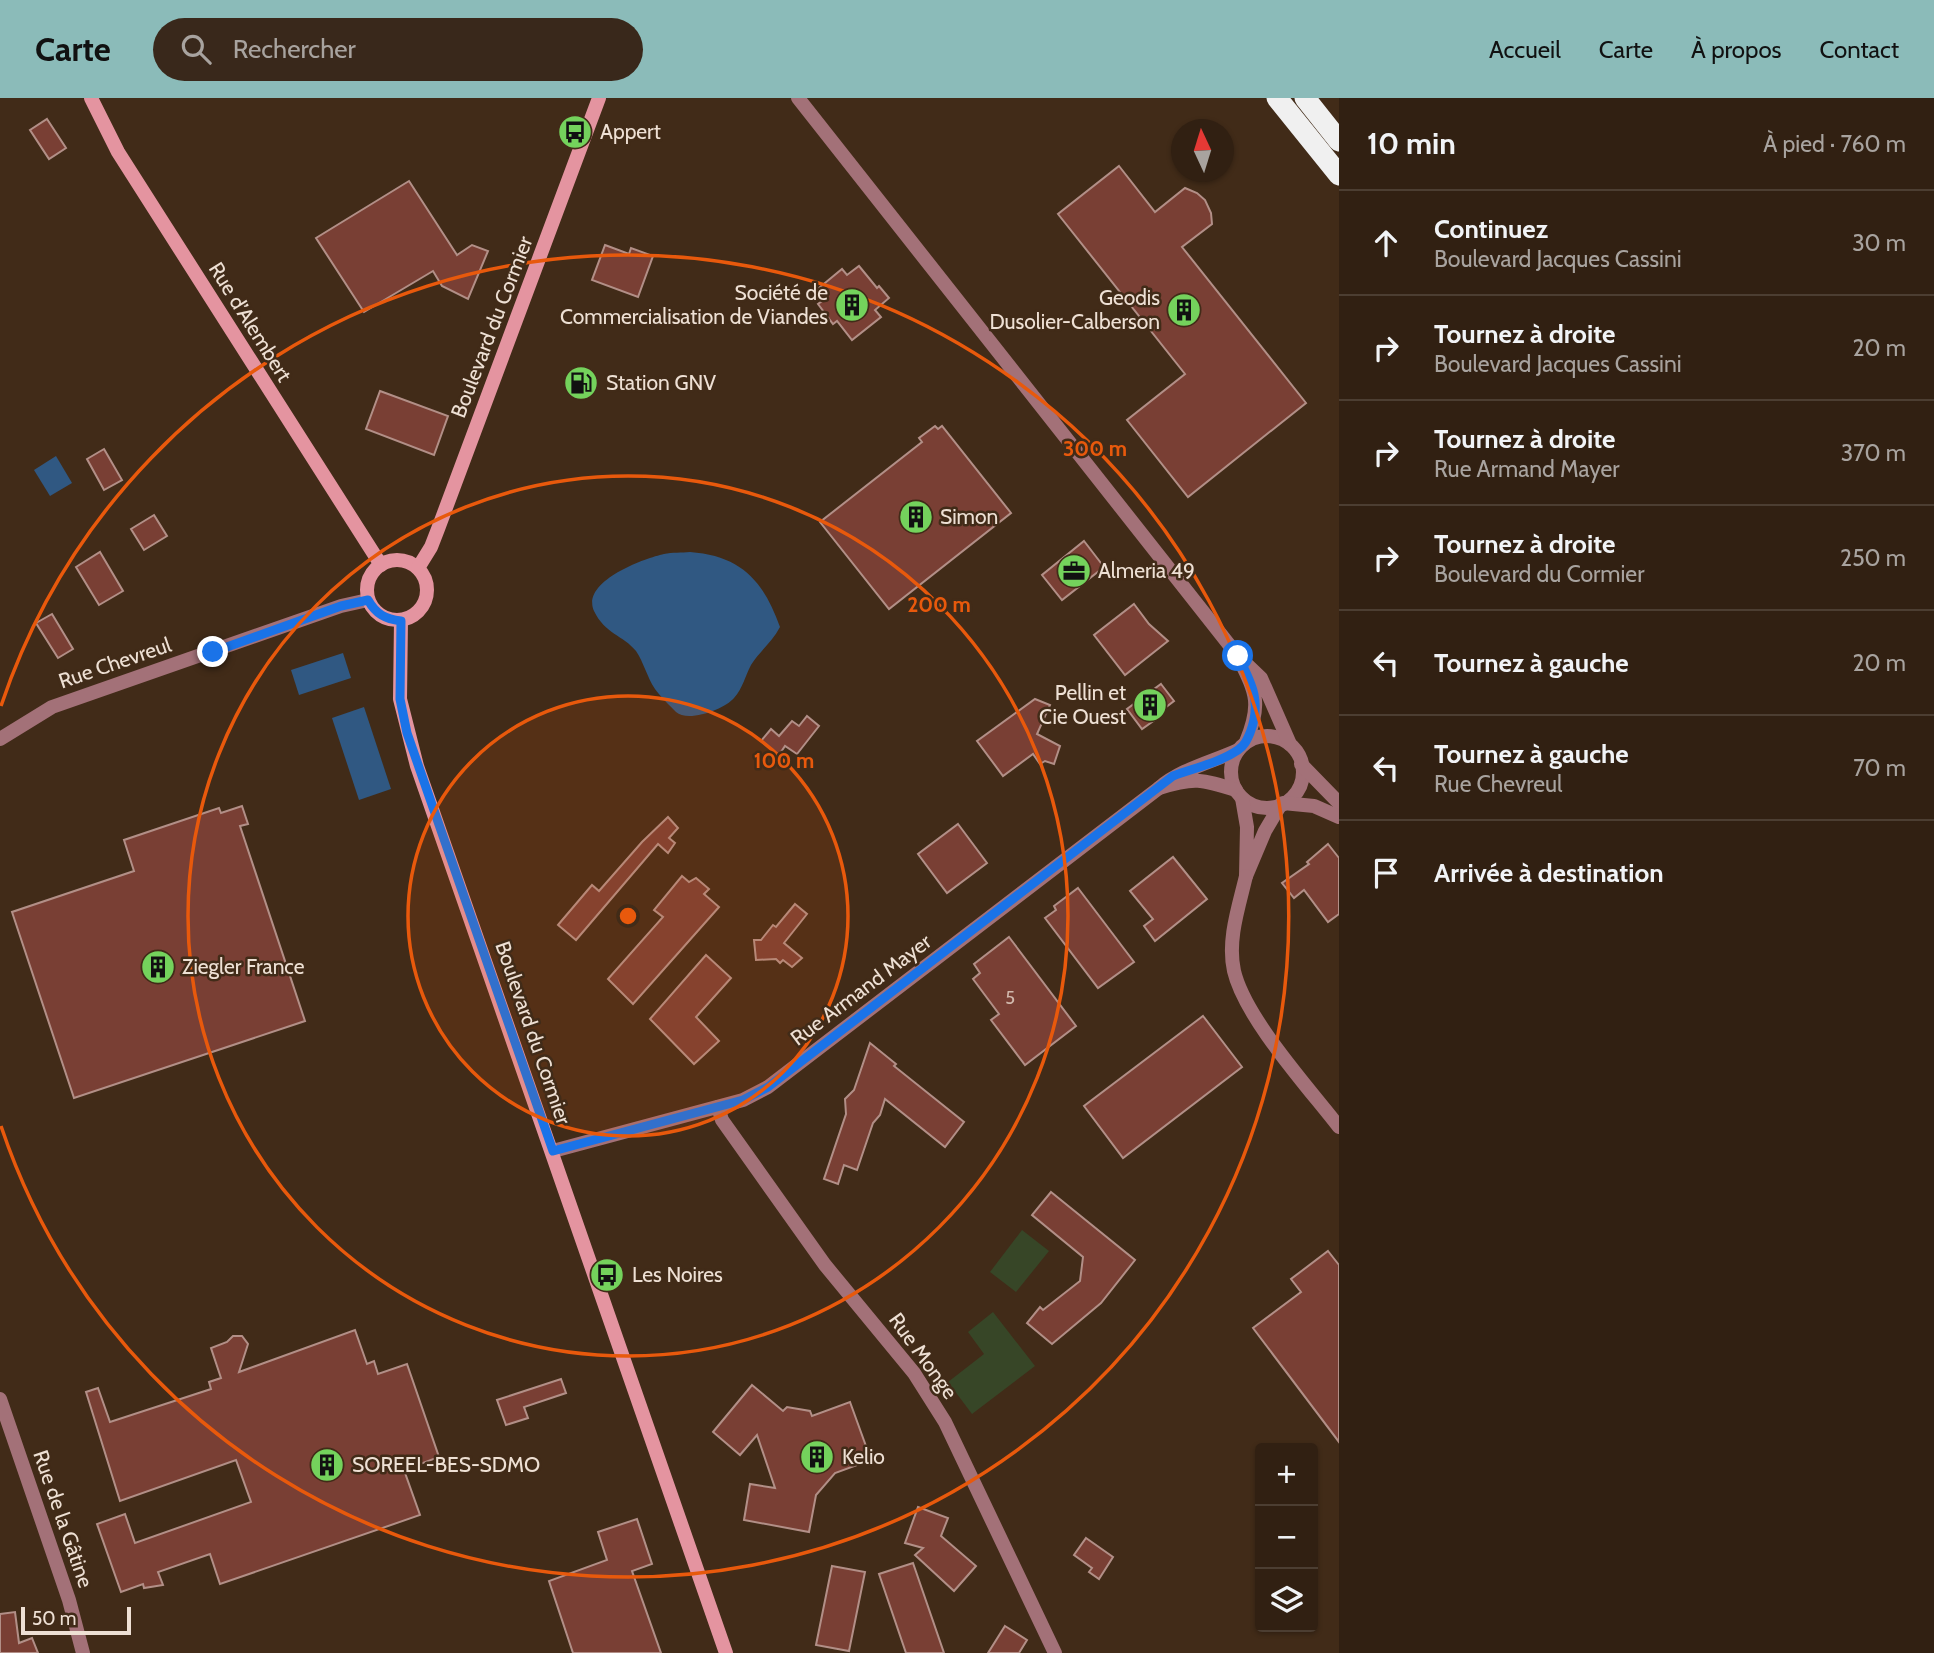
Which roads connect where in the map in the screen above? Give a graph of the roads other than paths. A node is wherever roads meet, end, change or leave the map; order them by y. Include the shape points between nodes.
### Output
1 (91, 98) edge
2 (599, 98) edge
3 (798, 98) edge
4 (1277, 98) edge
5 (1305, 98) edge
6 (1339, 141) edge
7 (1339, 176) edge
8 (381, 565) junction
9 (418, 568) junction
10 (368, 600) junction
11 (401, 621) junction
12 (1238, 656) junction
13 (0, 739) edge
14 (1290, 744) junction
15 (1242, 746) junction
16 (1301, 764) junction
17 (1159, 788) junction
18 (1239, 794) junction
19 (1339, 803) edge
20 (1282, 804) junction
21 (1339, 817) edge
22 (1246, 876) junction
23 (718, 1107) junction
24 (1339, 1127) edge
25 (553, 1151) junction
26 (0, 1399) edge
27 (83, 1653) edge
28 (726, 1653) edge
29 (1055, 1653) edge

1 - 8 street, Rue d’Alembert via 118,152
2 - 9 street, Boulevard du Cormier via 431,547
3 - 12 street
4 - 7 highway
5 - 6 highway
8 - 9 street via 400,560
8 - 10 street via 369,580
9 - 11 street via 427,582 427,599 417,614
10 - 11 street via 381,616
10 - 13 street, Rue Chevreul via 51,706
11 - 25 street, Boulevard du Cormier via 400,699 407,733
12 - 14 street via 1261,678
12 - 15 street via 1256,699 1256,717
14 - 15 street via 1268,736
14 - 16 street
15 - 17 street, Rue Armand Mayer via 1173,776
15 - 18 street via 1231,769
16 - 19 street
16 - 20 street via 1299,787
17 - 18 street, Rue Armand Mayer via 1204,780
17 - 23 street, Rue Armand Mayer via 768,1087
18 - 20 street via 1260,807
18 - 22 street via 1247,827
20 - 21 street via 1314,806
20 - 22 street
22 - 24 street via 1233,936 1234,971 1247,1004
23 - 25 street, Rue Armand Mayer
23 - 29 street, Rue Monge via 722,1120 825,1265 914,1373 945,1422
25 - 28 street, Boulevard du Cormier
26 - 27 street, Rue de la Gâtine

